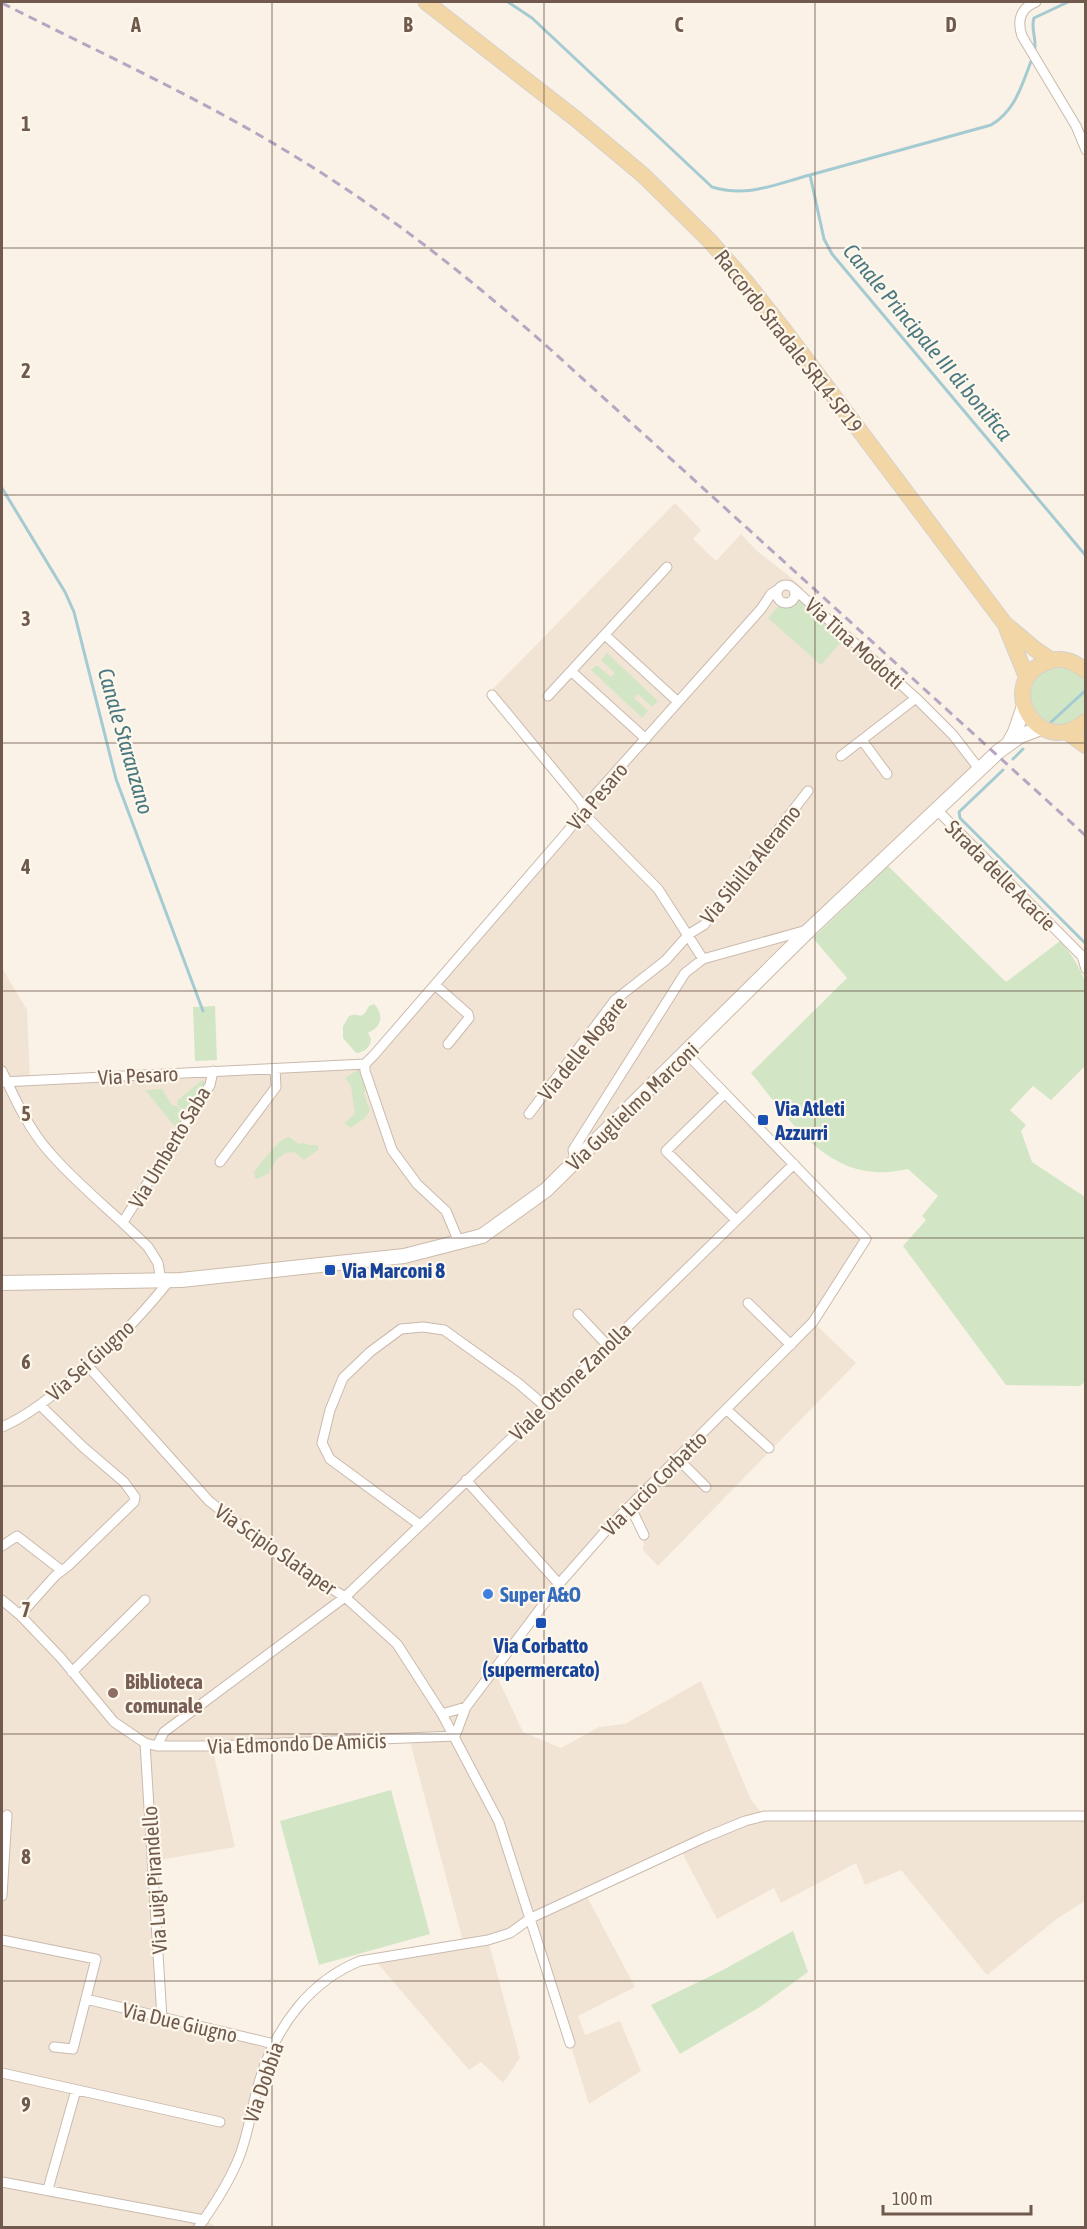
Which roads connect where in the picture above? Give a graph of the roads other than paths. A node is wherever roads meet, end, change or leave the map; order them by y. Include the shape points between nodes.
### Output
1 (426, 2) edge
2 (1036, 2) edge
3 (1086, 150) edge
4 (667, 567) dead end
5 (793, 588) junction
6 (777, 590) junction
7 (780, 600) junction
8 (761, 609) junction
9 (1005, 624) junction
10 (605, 635) junction
11 (1051, 660) junction
12 (1082, 664) edge
13 (572, 671) junction
14 (1027, 678) junction
15 (492, 695) dead end
16 (548, 696) dead end
17 (916, 698) junction
18 (678, 702) junction
19 (1024, 706) junction
20 (1086, 721) edge
21 (1041, 728) junction
22 (1067, 732) junction
23 (646, 739) junction
24 (862, 740) junction
25 (1009, 743) junction
26 (1086, 746) edge
27 (841, 756) dead end
28 (980, 770) junction
29 (887, 774) dead end
30 (808, 791) dead end
31 (585, 811) junction
32 (938, 811) junction
33 (809, 930) junction
34 (689, 934) junction
35 (703, 959) junction
36 (1086, 969) edge
37 (435, 985) junction
38 (448, 1044) dead end
39 (686, 1053) junction
40 (365, 1064) junction
41 (275, 1069) junction
42 (2, 1071) edge
43 (213, 1071) junction
44 (3, 1081) edge
45 (725, 1093) junction
46 (529, 1114) dead end
47 (575, 1161) junction
48 (220, 1162) dead end
49 (794, 1164) junction
50 (736, 1220) junction
51 (123, 1222) junction
52 (459, 1242) junction
53 (165, 1281) junction
54 (2, 1283) edge
55 (748, 1303) dead end
56 (578, 1314) dead end
57 (791, 1345) junction
58 (608, 1346) junction
59 (88, 1366) junction
60 (40, 1405) junction
61 (545, 1406) junction
62 (727, 1410) junction
63 (2, 1427) edge
64 (769, 1448) dead end
65 (677, 1458) junction
66 (466, 1480) junction
67 (706, 1487) dead end
68 (630, 1506) junction
69 (420, 1525) junction
70 (644, 1535) dead end
71 (2, 1546) edge
72 (61, 1570) junction
73 (560, 1584) junction
74 (345, 1597) junction
75 (2, 1600) edge
76 (145, 1600) dead end
77 (20, 1614) junction
78 (72, 1672) junction
79 (466, 1707) junction
80 (442, 1714) junction
81 (455, 1736) junction
82 (145, 1743) junction
83 (157, 1746) junction
84 (8, 1815) dead end
85 (1086, 1816) edge
86 (2, 1896) edge
87 (531, 1918) junction
88 (2, 1940) edge
89 (86, 1999) junction
90 (162, 2018) junction
91 (570, 2043) dead end
92 (274, 2044) junction
93 (54, 2047) dead end
94 (2, 2073) edge
95 (76, 2090) junction
96 (220, 2122) dead end
97 (2, 2182) edge
98 (48, 2189) junction
99 (201, 2224) edge

1 - 9 main road, Raccordo Stradale SR14-SP19 via 622,156 709,240 784,330
2 - 3 street via 1019,19 1022,36 1076,126
4 - 10 street
5 - 6 street via 787,585
5 - 7 street, Via Pesaro via 793,599 787,603
5 - 17 street, Via Tina Modotti
6 - 7 street
6 - 8 street, Via Pesaro
7 - 8 street, Via Pesaro
8 - 18 street, Via Pesaro
9 - 11 main road, Raccordo Stradale SR14-SP19
9 - 14 main road, Raccordo Stradale SR14-SP19
10 - 13 street
10 - 18 street
11 - 12 main road, Raccordo Stradale SR14-SP19
11 - 14 main road
13 - 16 street
13 - 23 street
14 - 19 main road, Raccordo Stradale SR14-SP19
15 - 31 street
17 - 24 street, Via Tina Modotti
17 - 28 street, Via Tina Modotti via 953,735
18 - 23 street, Via Pesaro
19 - 21 main road
19 - 25 street, Via Guglielmo Marconi
20 - 22 main road
21 - 22 main road
21 - 25 street, Via Guglielmo Marconi
22 - 26 main road
23 - 31 street, Via Pesaro
24 - 27 street, Via Tina Modotti
24 - 29 street
25 - 28 street, Via Guglielmo Marconi
28 - 32 street, Via Guglielmo Marconi
30 - 34 street, Via Sibilla Aleramo via 704,925
31 - 34 street via 658,889
31 - 37 street, Via Pesaro
32 - 33 street, Via Guglielmo Marconi
32 - 36 street, Strada delle Acacie via 1082,956
33 - 35 street
33 - 39 street, Via Guglielmo Marconi
34 - 35 street
34 - 46 street, Via delle Nogare via 666,960 615,1000
35 - 47 street via 685,973 579,1140 573,1150
37 - 38 street via 469,1018
37 - 40 street, Via Pesaro
39 - 45 street
39 - 47 street, Via Guglielmo Marconi
40 - 41 street, Via Pesaro
40 - 52 street via 392,1150 417,1184 446,1211
41 - 43 street, Via Pesaro
41 - 48 street via 276,1088
42 - 44 street
43 - 44 street, Via Pesaro
43 - 51 street, Via Umberto Saba via 210,1085
44 - 51 street via 50,1154
45 - 49 street
45 - 50 street via 666,1151
47 - 52 street, Via Guglielmo Marconi via 546,1190 482,1236
49 - 50 street, Viale Ottone Zanolla
49 - 57 street, Via Lucio Corbatto via 866,1239 813,1322
50 - 58 street, Viale Ottone Zanolla
51 - 53 street via 152,1254
52 - 53 street, Via Guglielmo Marconi via 404,1256
53 - 54 street, Via Guglielmo Marconi
53 - 59 street, Via Sei Giugno via 145,1311
55 - 57 street
56 - 58 street
57 - 62 street, Via Lucio Corbatto
58 - 61 street, Viale Ottone Zanolla
59 - 60 street, Via Sei Giugno
59 - 74 street, Via Scipio Slataper via 209,1501 282,1558
60 - 63 street, Via Sei Giugno
60 - 72 street via 124,1482 135,1497
61 - 66 street, Viale Ottone Zanolla
61 - 69 street via 444,1330 401,1329 370,1352 343,1378 322,1443 330,1459
62 - 64 street
62 - 65 street, Via Lucio Corbatto
65 - 67 street
65 - 68 street, Via Lucio Corbatto
66 - 69 street, Viale Ottone Zanolla
66 - 73 street
68 - 70 street
68 - 73 street, Via Lucio Corbatto
69 - 74 street, Viale Ottone Zanolla
71 - 72 street via 17,1536
72 - 77 street
73 - 79 street, Via Lucio Corbatto
74 - 80 street, Via Scipio Slataper via 397,1644
74 - 83 street, Viale Ottone Zanolla via 164,1732
75 - 77 street, Via Edmondo De Amicis
76 - 78 street
77 - 78 street, Via Edmondo De Amicis
78 - 82 street, Via Edmondo De Amicis via 114,1722
79 - 80 street
79 - 81 street, Via Lucio Corbatto
80 - 81 street, Via Scipio Slataper
81 - 83 street, Via Edmondo De Amicis
81 - 87 street via 499,1822
82 - 83 street, Via Edmondo De Amicis
82 - 90 street, Via Luigi Pirandello
84 - 86 street
85 - 87 street, Via Dobbia via 764,1816 706,1837
87 - 91 street
87 - 92 street, Via Dobbia via 510,1933 488,1940 360,1961 342,1968 301,2003
88 - 89 street via 96,1959
89 - 90 street, Via Due Giugno
89 - 93 street via 73,2049
90 - 92 street, Via Due Giugno
92 - 99 street, Via Dobbia via 238,2159
94 - 95 street
95 - 96 street
95 - 98 street
97 - 98 street
98 - 99 street

